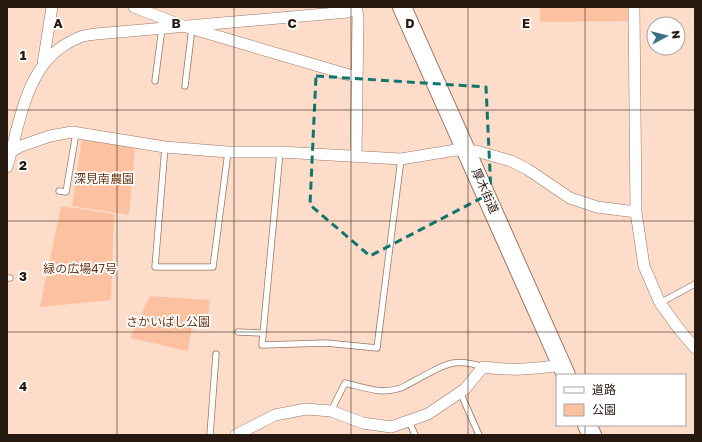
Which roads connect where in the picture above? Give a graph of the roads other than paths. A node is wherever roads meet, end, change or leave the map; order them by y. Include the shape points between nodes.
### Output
1 (52, 7) edge
2 (134, 7) edge
3 (356, 7) edge
4 (402, 7) edge
5 (634, 7) edge
6 (162, 27) junction
7 (187, 27) junction
8 (43, 64) junction
9 (356, 76) junction
10 (155, 81) dead end
11 (185, 86) dead end
12 (76, 133) junction
13 (166, 147) junction
14 (467, 151) junction
15 (9, 152) edge
16 (228, 152) junction
17 (280, 152) junction
18 (356, 157) junction
19 (401, 159) junction
20 (7, 167) edge
21 (59, 191) dead end
22 (636, 212) junction
23 (695, 284) edge
24 (660, 303) junction
25 (238, 332) dead end
26 (263, 334) junction
27 (695, 348) edge
28 (216, 354) dead end
29 (483, 367) junction
30 (564, 370) edge
31 (460, 392) junction
32 (330, 411) junction
33 (409, 421) junction
34 (588, 426) edge
35 (210, 435) edge
36 (236, 435) edge
37 (415, 435) edge
38 (479, 435) edge
39 (592, 435) edge

1 - 8 street
2 - 7 street
3 - 7 street via 348,12
3 - 9 street
4 - 14 main road, 厚木街道
5 - 22 street
6 - 7 street
6 - 8 street via 78,38 58,49
6 - 10 lane
7 - 9 street
7 - 11 lane
8 - 15 street via 29,89
9 - 18 street
12 - 13 street
12 - 15 street via 50,136
12 - 21 lane via 66,192
13 - 16 street
13 - 16 lane via 155,267 213,267
14 - 19 street via 456,150
14 - 22 street via 483,152 511,161 570,198 597,207
14 - 30 main road, 厚木街道
15 - 20 street
16 - 17 street
17 - 18 street
17 - 26 lane
18 - 19 street
19 - 26 lane via 377,348 326,343 262,345
22 - 24 street via 644,266
23 - 24 lane
24 - 27 street
25 - 26 lane
28 - 35 lane
29 - 30 street via 498,370
29 - 31 street
29 - 32 lane via 452,362 437,367 398,389 382,391 345,384
31 - 33 street via 428,414
31 - 38 lane
32 - 33 street via 362,423 391,427
32 - 36 street via 306,409 274,415
33 - 37 lane
34 - 39 main road

